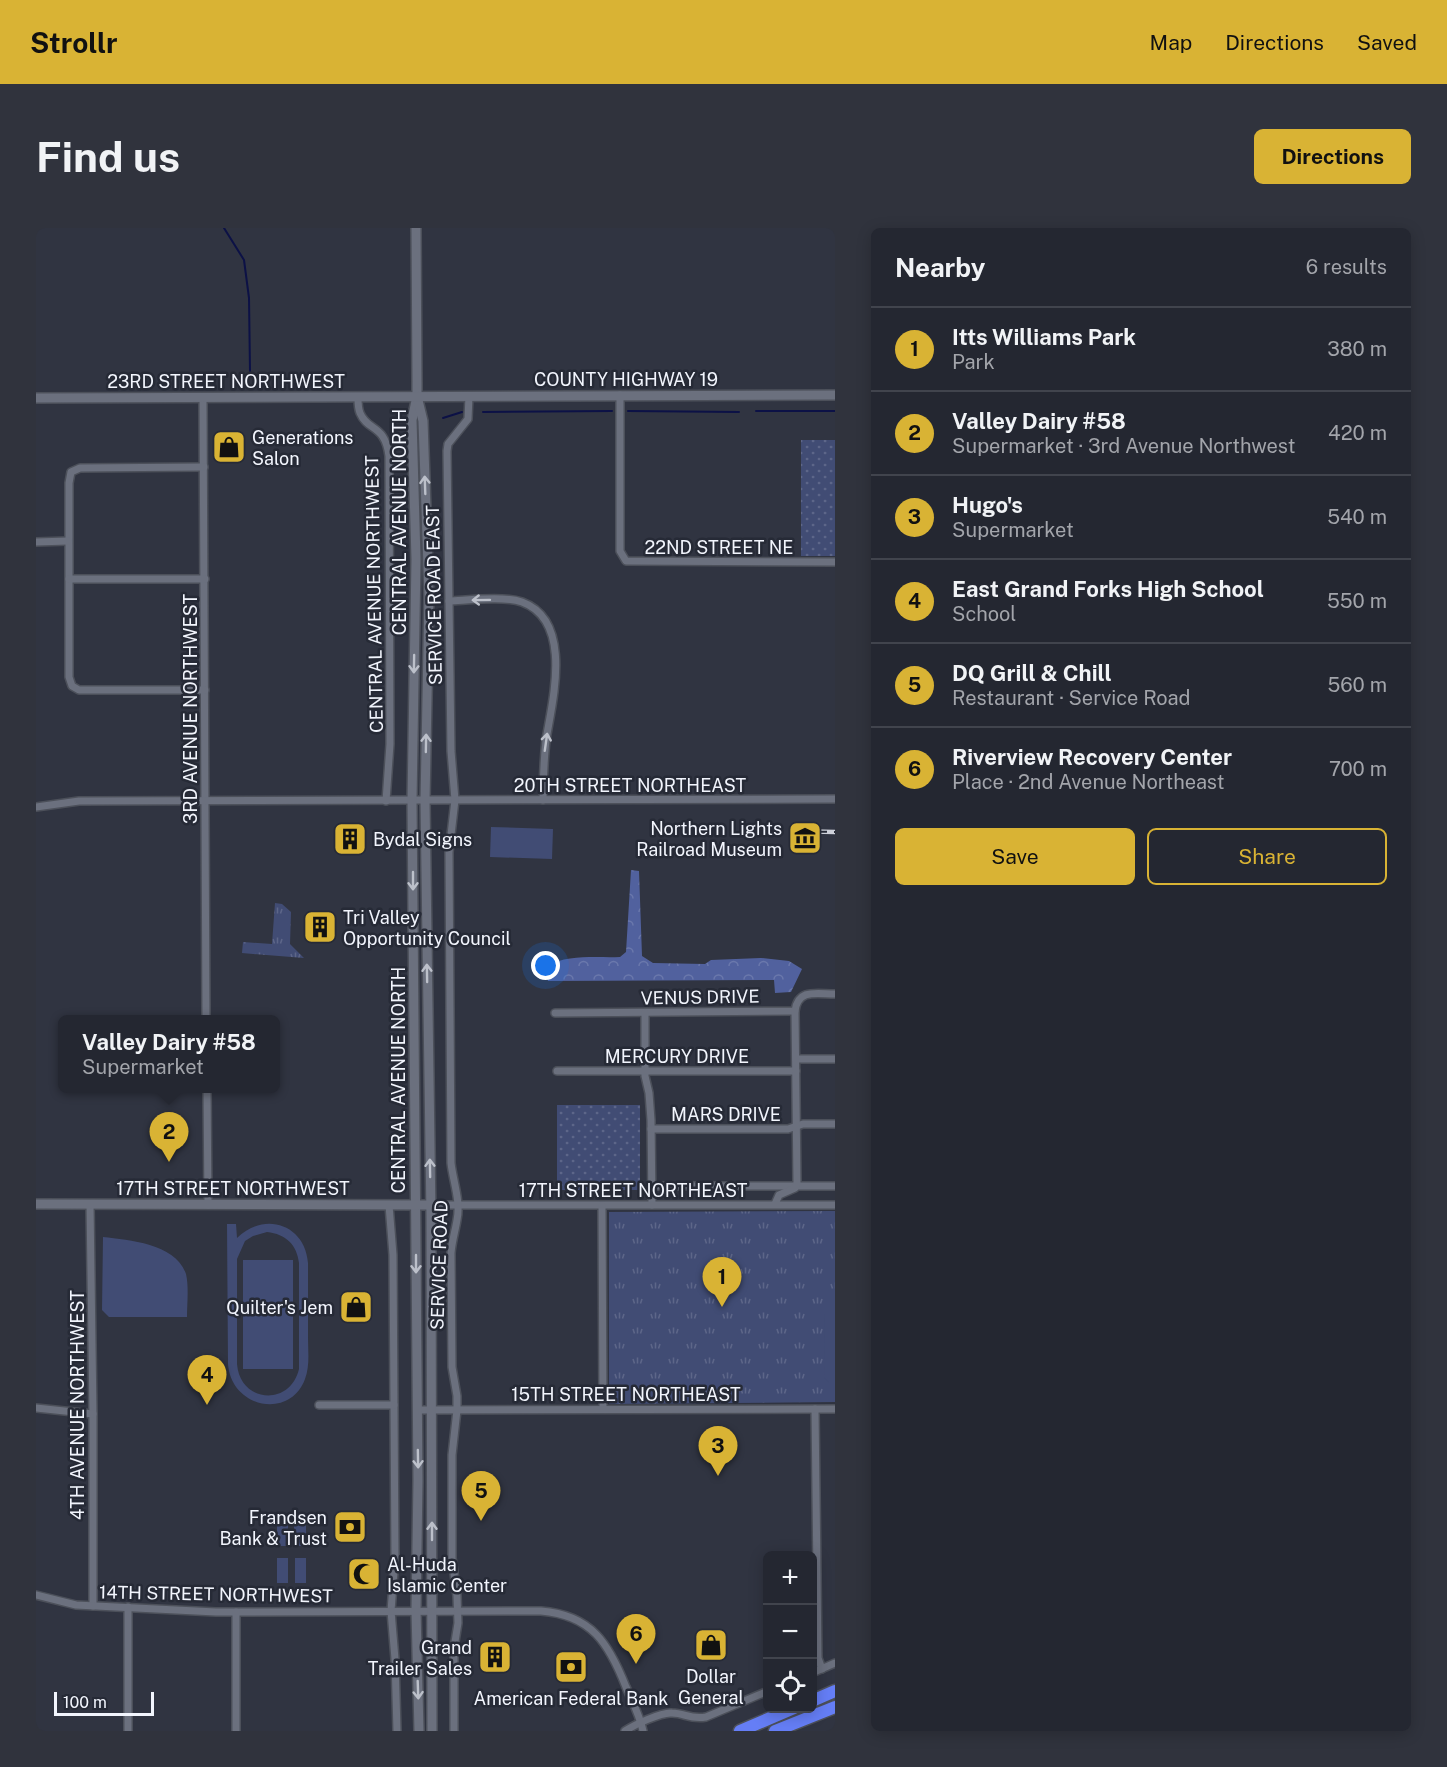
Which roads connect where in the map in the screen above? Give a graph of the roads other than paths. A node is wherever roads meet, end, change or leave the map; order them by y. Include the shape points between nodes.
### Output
1 (416, 228) edge
2 (620, 395) junction
3 (835, 395) edge
4 (417, 396) junction
5 (469, 396) junction
6 (36, 398) edge
7 (203, 398) junction
8 (358, 398) junction
9 (204, 467) junction
10 (68, 541) junction
11 (36, 542) edge
12 (835, 562) edge
13 (69, 579) junction
14 (205, 579) junction
15 (449, 601) junction
16 (205, 690) junction
17 (835, 799) edge
18 (455, 800) junction
19 (543, 800) junction
20 (206, 801) junction
21 (386, 801) junction
22 (412, 801) junction
23 (425, 801) junction
24 (36, 807) edge
25 (835, 994) edge
26 (795, 1011) junction
27 (555, 1012) dead end
28 (645, 1013) junction
29 (207, 1015) edge
30 (796, 1059) junction
31 (835, 1059) edge
32 (557, 1071) dead end
33 (645, 1071) junction
34 (796, 1071) junction
35 (207, 1093) edge
36 (835, 1124) edge
37 (796, 1126) junction
38 (651, 1129) junction
39 (651, 1186) junction
40 (797, 1186) junction
41 (835, 1186) edge
42 (36, 1204) edge
43 (90, 1204) junction
44 (775, 1204) junction
45 (208, 1205) junction
46 (390, 1205) junction
47 (415, 1205) junction
48 (430, 1205) junction
49 (457, 1205) junction
50 (652, 1205) junction
51 (835, 1205) edge
52 (602, 1206) junction
53 (319, 1405) dead end
54 (394, 1405) junction
55 (36, 1408) edge
56 (603, 1408) junction
57 (815, 1409) junction
58 (835, 1409) edge
59 (417, 1410) junction
60 (432, 1410) junction
61 (457, 1410) junction
62 (93, 1414) junction
63 (36, 1595) edge
64 (93, 1606) junction
65 (128, 1607) junction
66 (391, 1611) junction
67 (416, 1611) junction
68 (432, 1611) junction
69 (458, 1611) junction
70 (236, 1612) junction
71 (835, 1663) edge
72 (822, 1669) junction
73 (817, 1671) edge
74 (835, 1691) edge
75 (763, 1693) edge
76 (817, 1699) edge
77 (835, 1707) edge
78 (782, 1713) edge
79 (644, 1728) edge
80 (128, 1731) edge
81 (236, 1731) edge
82 (397, 1731) edge
83 (419, 1731) edge
84 (432, 1731) edge
85 (454, 1731) edge
86 (625, 1731) edge
87 (740, 1731) edge
88 (775, 1731) edge

1 - 4 main road
2 - 3 main road, COUNTY HIGHWAY 19
2 - 5 main road, COUNTY HIGHWAY 19
2 - 12 street, 22ND STREET NE via 620,551 626,561
4 - 5 main road, COUNTY HIGHWAY 19
4 - 8 main road, 23RD STREET NORTHWEST
4 -> 22 main road, CENTRAL AVENUE NORTH via 412,420 416,559
23 -> 4 main road, CENTRAL AVENUE NORTH via 429,596 423,421
5 - 15 street, SERVICE ROAD EAST via 468,419 447,450
6 - 7 main road, 23RD STREET NORTHWEST
7 - 8 main road, 23RD STREET NORTHWEST
7 - 9 street, 3RD AVENUE NORTHWEST
8 - 21 street, CENTRAL AVENUE NORTHWEST via 360,413 384,437 389,456 390,744
9 - 10 street via 72,470
9 - 14 street, 3RD AVENUE NORTHWEST
10 - 11 street
10 - 13 street
13 - 14 street
13 - 16 street via 72,686 83,690
14 - 16 street, 3RD AVENUE NORTHWEST
15 - 18 street, SERVICE ROAD EAST
19 -> 15 street via 544,757 556,674 548,625 536,610 520,601
16 - 20 street, 3RD AVENUE NORTHWEST
17 - 19 street, 20TH STREET NORTHEAST
18 - 19 street, 20TH STREET NORTHEAST
18 - 23 street, 20TH STREET NORTHEAST
18 - 49 street, SERVICE ROAD via 449,864 451,1163
20 - 21 street, 20TH STREET NORTHEAST
20 - 24 street, 20TH STREET NORTHEAST via 79,801
20 - 29 street, 3RD AVENUE NORTHWEST
21 - 22 street, 20TH STREET NORTHEAST
22 - 23 street, 20TH STREET NORTHEAST
22 -> 47 main road, CENTRAL AVENUE NORTH
48 -> 23 main road, CENTRAL AVENUE NORTH
25 - 26 street via 803,996 796,1001
26 - 28 street, VENUS DRIVE
26 - 30 street
27 - 28 street, VENUS DRIVE
28 - 33 street
30 - 31 street
30 - 34 street
32 - 33 street, MERCURY DRIVE
33 - 34 street, MERCURY DRIVE
33 - 38 street
34 - 37 street
35 - 45 street
36 - 37 street, MARS DRIVE
37 - 38 street, MARS DRIVE
37 - 40 street
38 - 39 street
39 - 40 street
39 - 50 street
40 - 41 street
40 - 44 street via 782,1192
42 - 43 main road, 17TH STREET NORTHWEST
43 - 45 main road, 17TH STREET NORTHWEST
43 - 62 street, 4TH AVENUE NORTHWEST
44 - 50 street, 17TH STREET NORTHEAST
44 - 51 street, 17TH STREET NORTHEAST
45 - 46 main road, 17TH STREET NORTHWEST
46 - 47 main road, 17TH STREET NORTHWEST
46 - 54 street
47 - 48 main road, 17TH STREET NORTHWEST
47 -> 59 main road, CENTRAL AVENUE NORTH
48 - 49 street, 17TH STREET NORTHEAST
48 - 60 main road, CENTRAL AVENUE NORTH
49 - 52 street, 17TH STREET NORTHEAST
49 - 61 street, SERVICE ROAD via 451,1253 452,1367
50 - 52 street, 17TH STREET NORTHEAST
52 - 56 street
53 - 54 street
54 - 66 street via 395,1558
55 - 62 street
56 - 57 street, 15TH STREET NORTHEAST
56 - 61 street, 15TH STREET NORTHEAST
57 - 58 street, 15TH STREET NORTHEAST
57 - 72 street via 818,1658
59 - 60 street, 15TH STREET NORTHEAST
59 -> 67 main road, CENTRAL AVENUE NORTH
60 - 61 street, 15TH STREET NORTHEAST
68 -> 60 main road, CENTRAL AVENUE NORTH
61 - 69 street, SERVICE ROAD via 452,1455 452,1558
62 - 64 street, 4TH AVENUE NORTHWEST
63 - 64 street, 14TH STREET NORTHWEST
64 - 65 street, 14TH STREET NORTHWEST
65 - 70 street, 14TH STREET NORTHWEST
65 - 80 street
66 - 67 street, 14TH STREET NORTHWEST
66 - 70 street, 14TH STREET NORTHWEST
66 - 82 street
67 - 68 street, 14TH STREET NORTHWEST
67 -> 83 main road, CENTRAL AVENUE NORTH
68 - 69 street, 14TH STREET NORTHWEST
68 - 84 main road, CENTRAL AVENUE NORTH
69 - 79 street, 14TH STREET NORTHWEST via 541,1611 571,1617 597,1634 615,1660
69 - 85 street, SERVICE ROAD
70 - 81 street
71 - 72 street
72 - 73 street
74 - 76 highway
75 - 79 street via 706,1717 696,1719 671,1713
77 - 88 highway
78 - 87 highway
79 - 86 street

